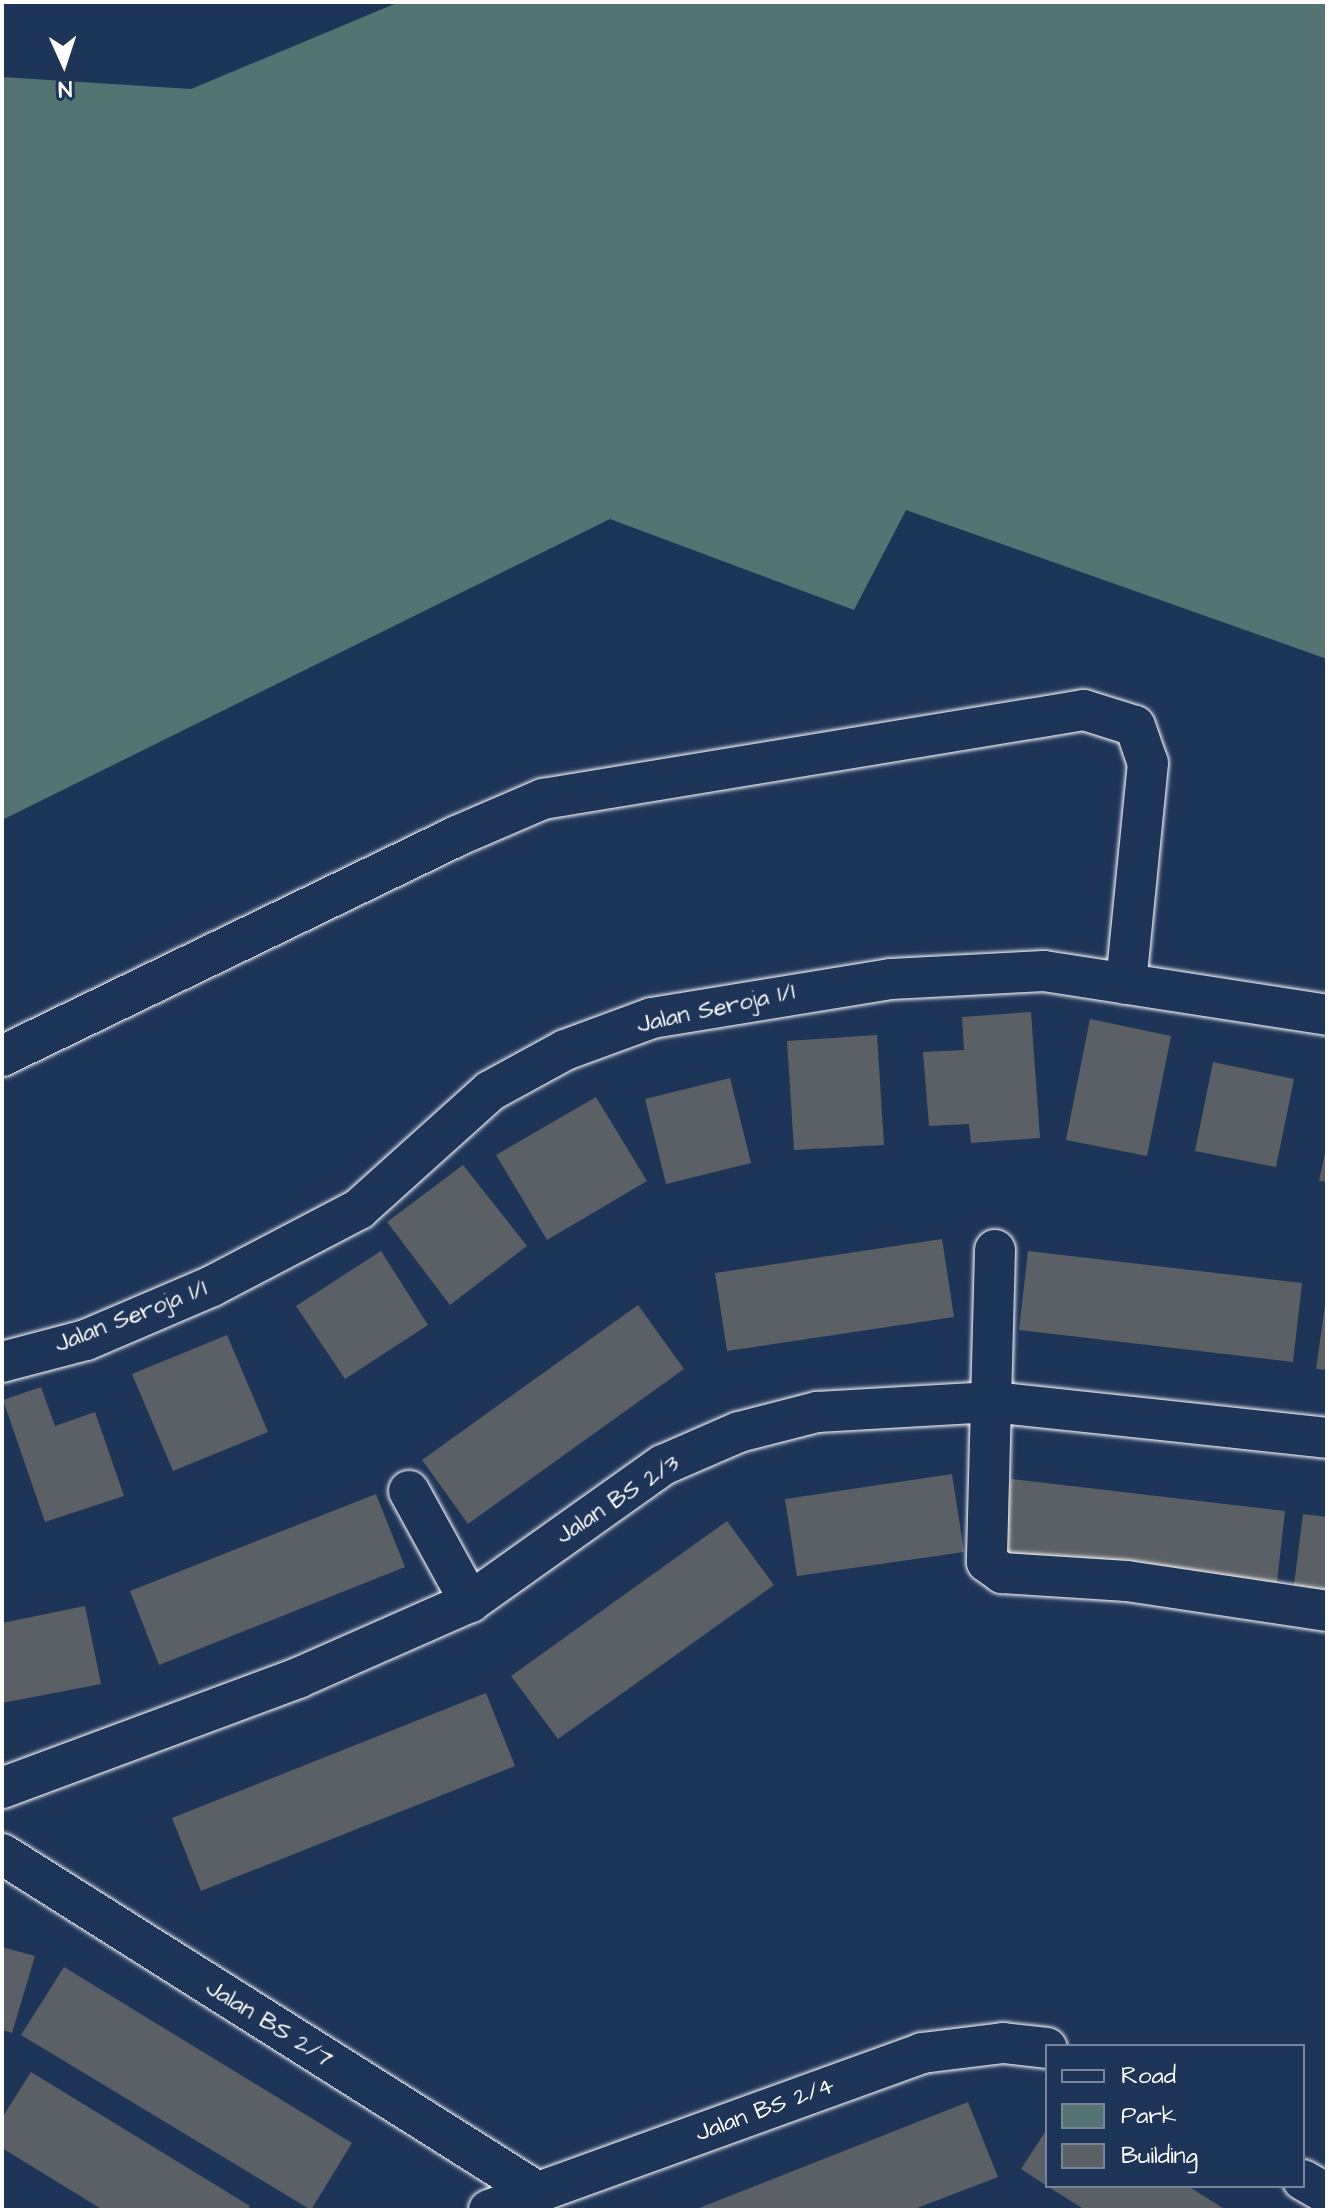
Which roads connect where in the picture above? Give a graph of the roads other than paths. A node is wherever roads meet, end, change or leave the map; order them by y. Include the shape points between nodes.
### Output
1 (1126, 984) junction
2 (1327, 1015) edge
3 (2, 1056) edge
4 (995, 1250) dead end
5 (2, 1362) edge
6 (992, 1402) junction
7 (1327, 1438) edge
8 (409, 1491) dead end
9 (470, 1602) junction
10 (1327, 1611) edge
11 (2, 1788) edge
12 (2, 1854) edge
13 (1045, 2048) edge
14 (1305, 2181) edge
15 (536, 2191) junction
16 (1327, 2194) edge
17 (489, 2210) edge

1 - 2 street, Jalan Seroja 1/1
1 - 3 street via 1148,763 1135,726 1084,710 543,799
1 - 5 street, Jalan Seroja 1/1 via 1044,971 891,979 652,1018 565,1050 490,1091 359,1209 212,1286 86,1340
4 - 6 street
6 - 7 street, Jalan BS 2/3
6 - 9 street, Jalan BS 2/3 via 817,1412 739,1432 663,1465
6 - 10 street via 985,1545 987,1562 1002,1573 1127,1581
8 - 9 street
9 - 11 street, Jalan BS 2/3 via 298,1678
12 - 15 street, Jalan BS 2/7
13 - 15 street, Jalan BS 2/4 via 1003,2043 922,2053
14 - 16 street
15 - 17 street, Jalan BS 2/4

